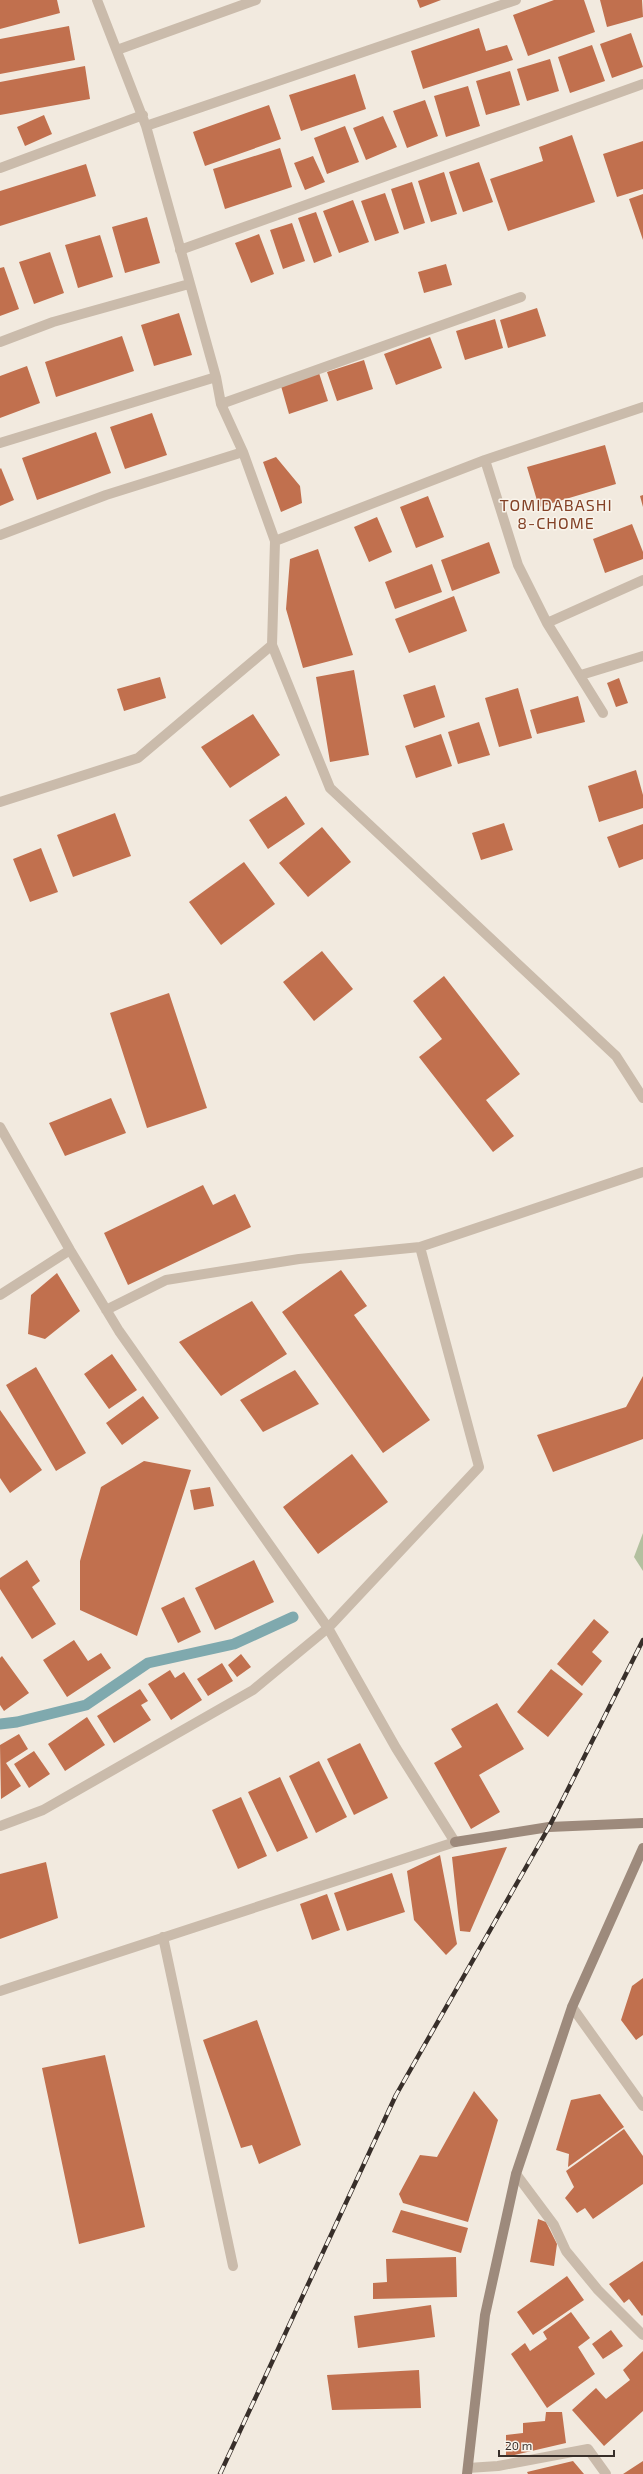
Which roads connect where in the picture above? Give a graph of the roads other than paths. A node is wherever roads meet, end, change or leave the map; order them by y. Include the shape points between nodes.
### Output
1 (97, 0) edge
2 (256, 0) edge
3 (516, 0) edge
4 (117, 50) junction
5 (643, 84) edge
6 (143, 115) junction
7 (146, 126) junction
8 (0, 168) edge
9 (180, 250) junction
10 (189, 284) junction
11 (521, 296) dead end
12 (0, 342) edge
13 (216, 377) junction
14 (221, 404) junction
15 (643, 407) edge
16 (0, 443) edge
17 (243, 452) junction
18 (485, 460) junction
19 (0, 535) edge
20 (275, 541) junction
21 (643, 580) edge
22 (547, 623) junction
23 (272, 645) junction
24 (643, 656) edge
25 (580, 674) junction
26 (603, 713) dead end
27 (0, 802) edge
28 (643, 1098) edge
29 (0, 1127) edge
30 (643, 1172) edge
31 (420, 1247) junction
32 (70, 1250) junction
33 (0, 1296) edge
34 (106, 1310) junction
35 (328, 1628) junction
36 (643, 1823) edge
37 (0, 1826) edge
38 (455, 1842) junction
39 (643, 1848) edge
40 (163, 1937) junction
41 (0, 1990) edge
42 (572, 2007) junction
43 (643, 2106) edge
44 (516, 2174) junction
45 (233, 2266) dead end
46 (643, 2335) edge
47 (468, 2471) edge
48 (606, 2474) edge

1 - 4 street
2 - 4 street
3 - 7 street
4 - 6 street
5 - 9 street
6 - 7 street
6 - 8 street
7 - 9 street
9 - 10 street
10 - 12 street via 53,322
10 - 13 street
11 - 14 street
13 - 14 street
13 - 16 street
14 - 17 street
15 - 18 street
17 - 19 street via 106,495
17 - 20 street
18 - 20 street
18 - 22 street via 518,565
20 - 23 street
21 - 22 street
22 - 25 street
23 - 27 street via 138,758
23 - 28 street via 330,788 616,1056
24 - 25 street
25 - 26 street
29 - 32 street
30 - 31 street
31 - 34 street via 298,1259 166,1280
31 - 35 street via 479,1467
32 - 33 street
32 - 34 street
34 - 35 street
35 - 37 street via 253,1690 43,1810
35 - 38 street via 396,1748
36 - 38 street via 549,1827
38 - 40 street
39 - 42 street
40 - 41 street
40 - 45 street
42 - 43 street
42 - 44 street
44 - 46 street via 554,2225 566,2250 598,2290
44 - 47 street via 486,2315
47 - 48 street via 588,2449

